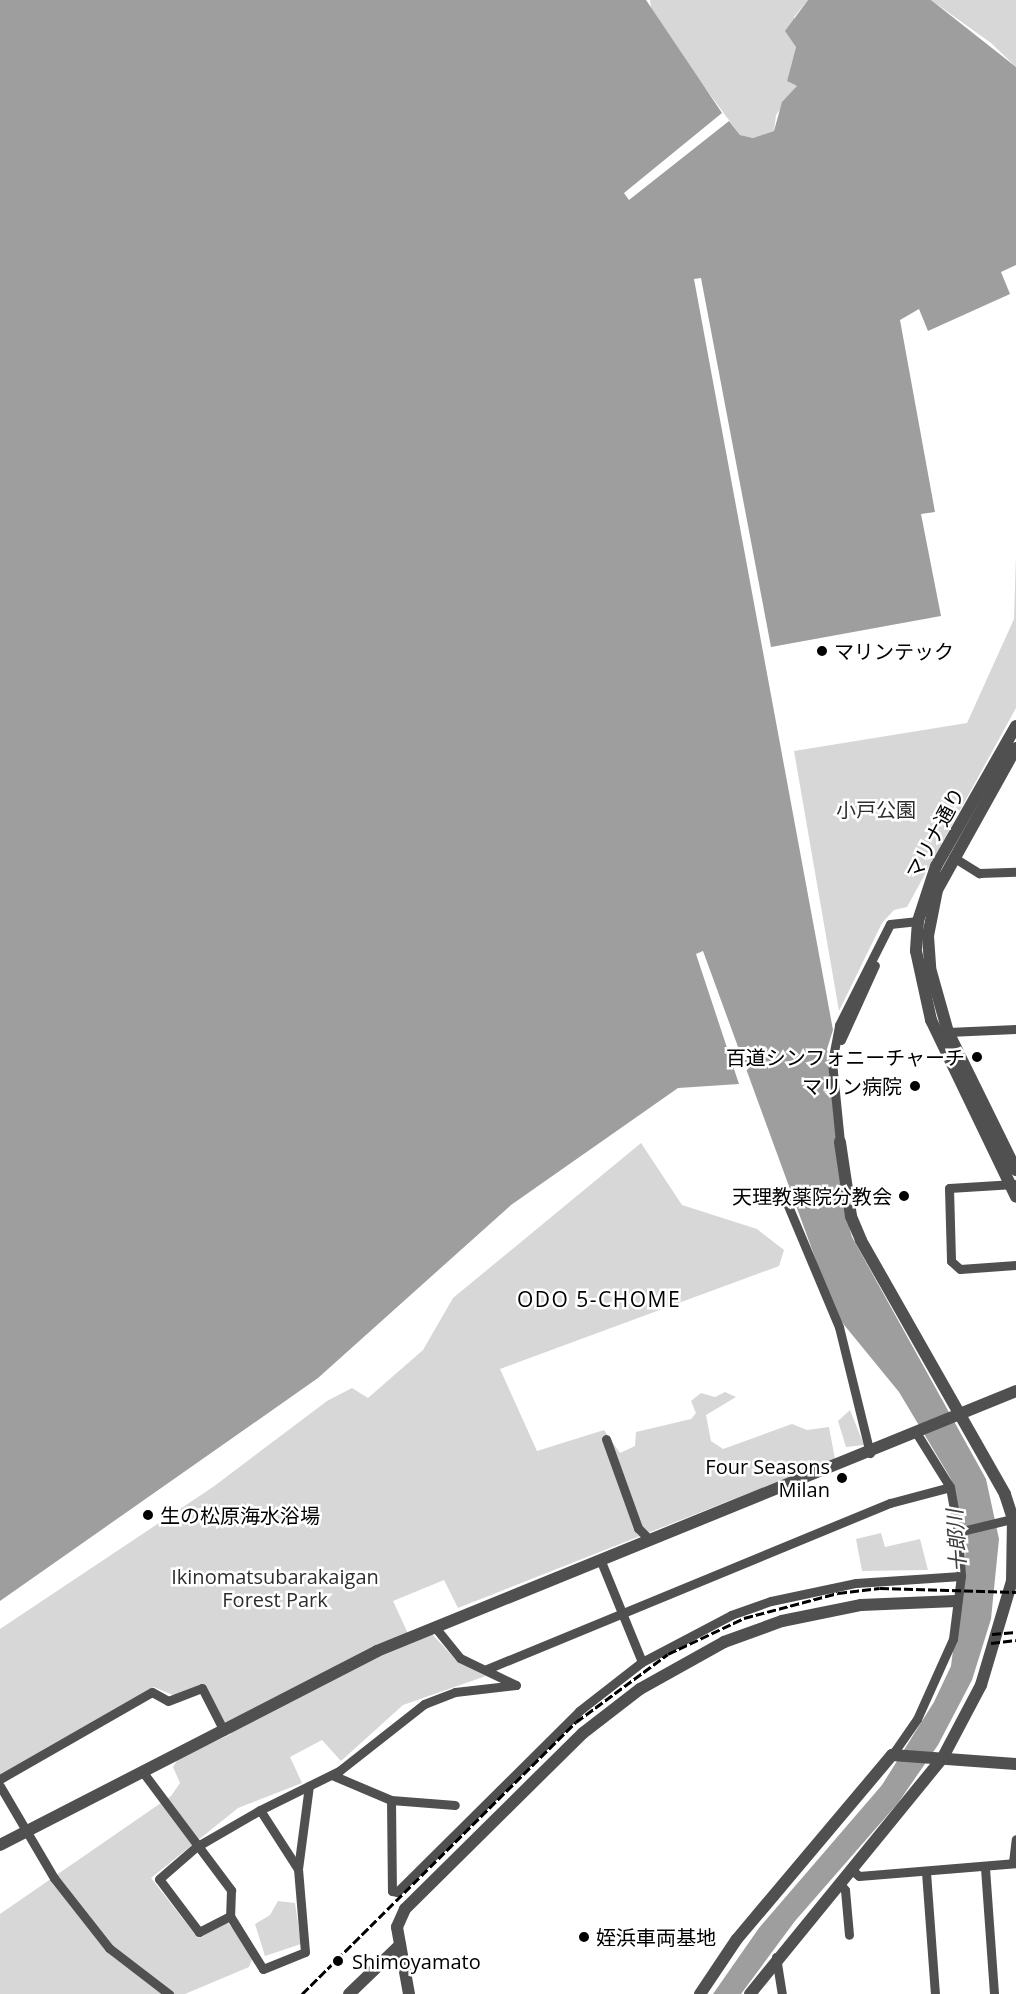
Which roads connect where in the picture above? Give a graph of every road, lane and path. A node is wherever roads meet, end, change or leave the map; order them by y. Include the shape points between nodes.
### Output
1 (1016, 726) edge
2 (1016, 748) edge
3 (953, 858) junction
4 (1016, 872) edge
5 (918, 921) junction
6 (1016, 1029) edge
7 (948, 1032) junction
8 (840, 1142) joint
9 (1016, 1170) edge
10 (1013, 1184) edge
11 (770, 1194) dead end
12 (1016, 1197) edge
13 (1016, 1265) edge
14 (1016, 1391) edge
15 (962, 1416) junction
16 (917, 1434) junction
17 (606, 1439) dead end
18 (870, 1453) junction
19 (950, 1487) junction
20 (1011, 1521) edge
21 (962, 1531) junction
22 (650, 1539) junction
23 (600, 1559) junction
24 (961, 1576) junction
25 (956, 1601) junction
26 (622, 1612) junction
27 (434, 1626) junction
28 (642, 1662) junction
29 (487, 1669) junction
30 (224, 1731) junction
31 (894, 1755) junction
32 (939, 1759) junction
33 (1016, 1764) edge
34 (142, 1772) junction
35 (332, 1775) junction
36 (0, 1779) edge
37 (0, 1786) edge
38 (309, 1786) junction
39 (391, 1800) junction
40 (455, 1805) dead end
41 (260, 1810) junction
42 (28, 1831) junction
43 (1016, 1839) edge
44 (0, 1845) edge
45 (196, 1847) junction
46 (1014, 1863) edge
47 (985, 1868) junction
48 (298, 1869) junction
49 (852, 1870) junction
50 (926, 1872) junction
51 (840, 1884) junction
52 (230, 1916) junction
53 (849, 1935) dead end
54 (400, 1945) junction
55 (776, 1957) junction
56 (703, 1993) edge
57 (169, 1994) edge
58 (349, 1994) edge
59 (410, 1994) edge
60 (750, 1994) edge
61 (782, 1994) edge
62 (935, 1994) edge
63 (994, 1994) edge

1 - 5 street, マリナ通り via 936,866
2 - 3 street, マリナ通り
3 - 4 street via 980,873
3 - 7 street, マリナ通り via 937,890 928,936 930,969
5 - 8 street via 896,920 879,945 834,1046
5 - 10 street, マリナ通り via 923,999
6 - 7 street
7 - 9 street, マリナ通り
8 - 15 street via 845,1185 861,1240
10 - 12 street, マリナ通り
10 - 13 street via 949,1188 951,1261 960,1269
11 - 18 street via 781,1189 839,1328
14 - 15 street
15 - 16 street
15 - 20 street
16 - 18 street
16 - 19 street
17 - 22 street via 638,1528
18 - 22 street
19 - 21 street
19 - 26 street via 890,1503
20 - 21 street
20 - 32 street via 1012,1581 1005,1611 981,1685
21 - 24 street
22 - 23 street
23 - 26 street
23 - 27 street
24 - 25 street
24 - 28 street via 856,1582 771,1601 731,1615
25 - 31 street via 953,1639 944,1666
25 - 54 street via 861,1605 782,1622 724,1642 640,1689 583,1733 405,1909 397,1927
26 - 28 street
26 - 29 street
27 - 29 street via 460,1658
27 - 30 street
28 - 39 street via 579,1711 397,1892 392,1891
29 - 35 street via 516,1685 455,1692 424,1704
30 - 34 street
30 - 36 street via 202,1688 168,1701 152,1692
31 - 32 street
31 - 56 street via 737,1940
32 - 33 street
32 - 49 street
34 - 42 street
34 - 45 street
35 - 38 street
35 - 39 street
37 - 42 street
38 - 41 street
38 - 48 street
39 - 40 street
41 - 45 street
41 - 48 street
42 - 44 street
42 - 57 street via 54,1878 109,1947
43 - 46 street
45 - 52 street via 231,1890
45 - 52 street via 159,1879 199,1932
46 - 47 street
47 - 50 street
47 - 63 street
48 - 52 street via 304,1952 263,1969
49 - 50 street via 859,1876
49 - 51 street
50 - 62 street
51 - 53 street via 845,1890
51 - 55 street
54 - 58 street
54 - 59 street
55 - 60 street
55 - 61 street

